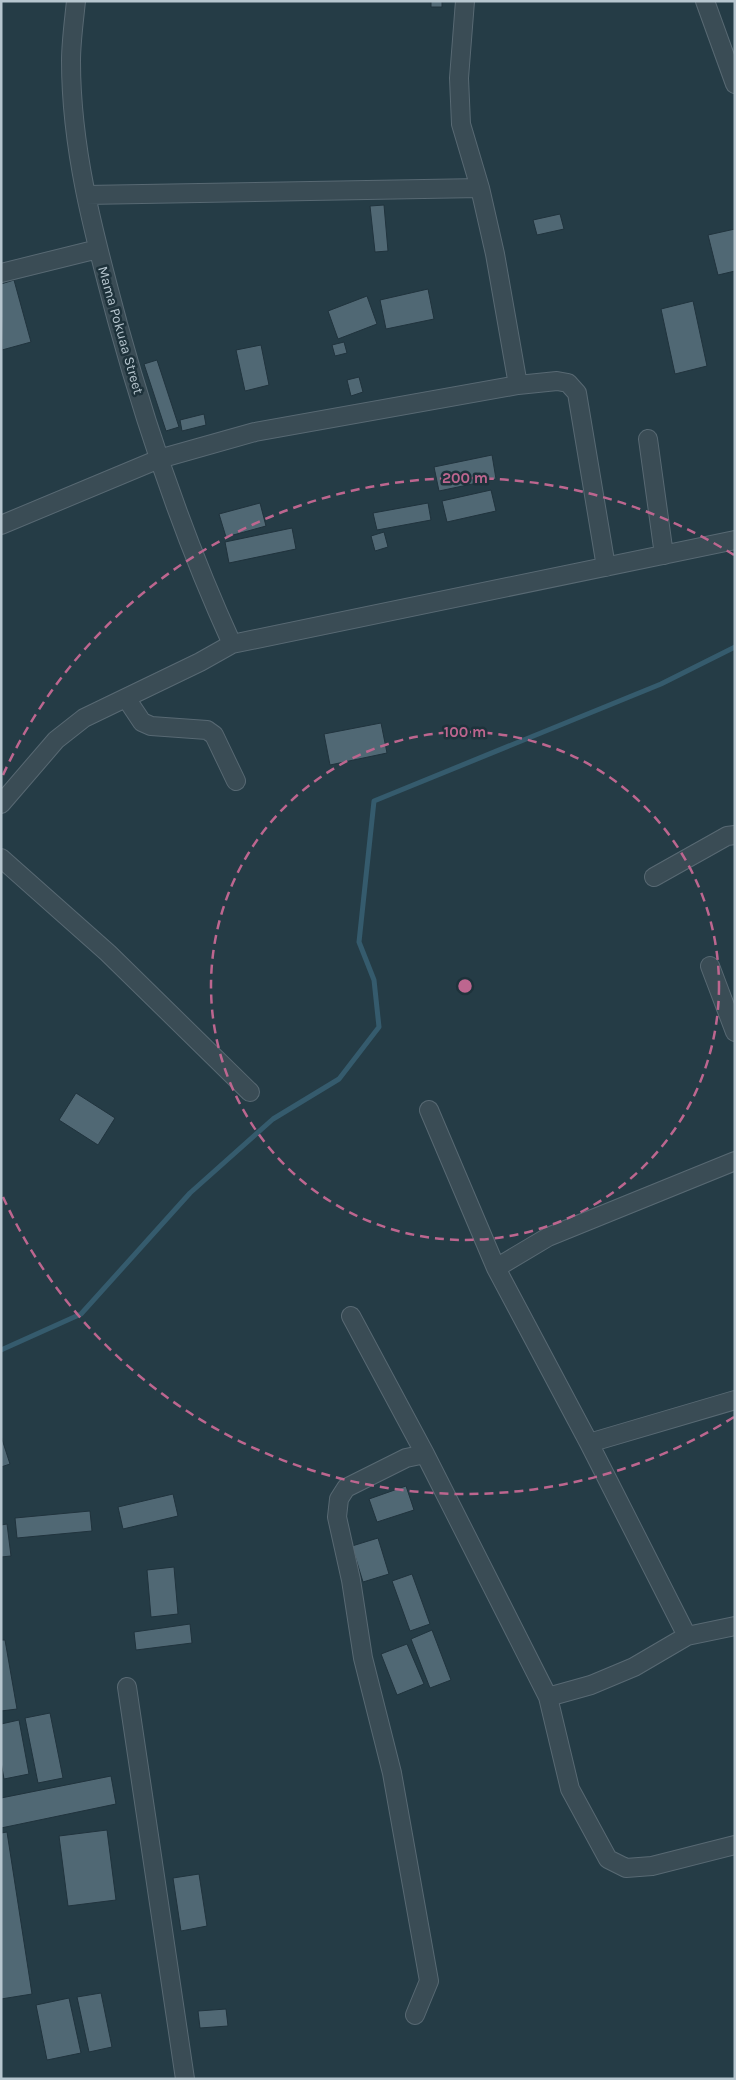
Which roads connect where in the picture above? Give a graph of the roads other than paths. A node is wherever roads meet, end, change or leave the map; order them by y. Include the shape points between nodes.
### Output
1 (76, 1) edge
2 (465, 1) edge
3 (705, 1) edge
4 (735, 84) edge
5 (480, 188) junction
6 (86, 196) junction
7 (98, 249) junction
8 (1, 273) edge
9 (518, 385) junction
10 (648, 439) dead end
11 (159, 459) junction
12 (1, 525) edge
13 (735, 540) edge
14 (664, 555) junction
15 (606, 567) junction
16 (232, 644) junction
17 (126, 698) junction
18 (236, 781) dead end
19 (1, 804) edge
20 (735, 835) edge
21 (1, 858) edge
22 (654, 877) dead end
23 (710, 966) dead end
24 (735, 1032) edge
25 (250, 1092) dead end
26 (429, 1110) dead end
27 (735, 1161) edge
28 (496, 1268) junction
29 (351, 1316) dead end
30 (735, 1400) edge
31 (589, 1443) junction
32 (425, 1454) junction
33 (735, 1626) edge
34 (687, 1636) junction
35 (127, 1687) dead end
36 (548, 1697) junction
37 (735, 1845) edge
38 (414, 2015) dead end
39 (185, 2079) edge

1 - 6 street, Mama Pokuaa Street via 72,86 76,143
2 - 5 street via 459,78 461,124
3 - 4 street
5 - 6 street
5 - 9 street
6 - 7 street, Mama Pokuaa Street
7 - 8 street
7 - 11 street, Mama Pokuaa Street
9 - 11 street via 255,432
9 - 15 street via 556,381 568,383 577,393
10 - 14 street
11 - 12 street
11 - 16 street, Mama Pokuaa Street
13 - 14 street
14 - 15 street
15 - 16 street
16 - 17 street
17 - 18 street via 142,722 151,726 207,730 214,735
17 - 19 street via 84,718 56,740
20 - 22 street
21 - 25 street via 108,953
23 - 24 street
26 - 28 street
27 - 28 street via 548,1237
28 - 31 street
29 - 32 street
30 - 31 street
31 - 34 street
32 - 36 street
32 - 38 street via 406,1458 346,1488 339,1499 337,1517 364,1658 392,1773 429,1981
33 - 34 street
34 - 36 street via 634,1667
35 - 39 street
36 - 37 street via 570,1789 608,1859 626,1868 652,1866

